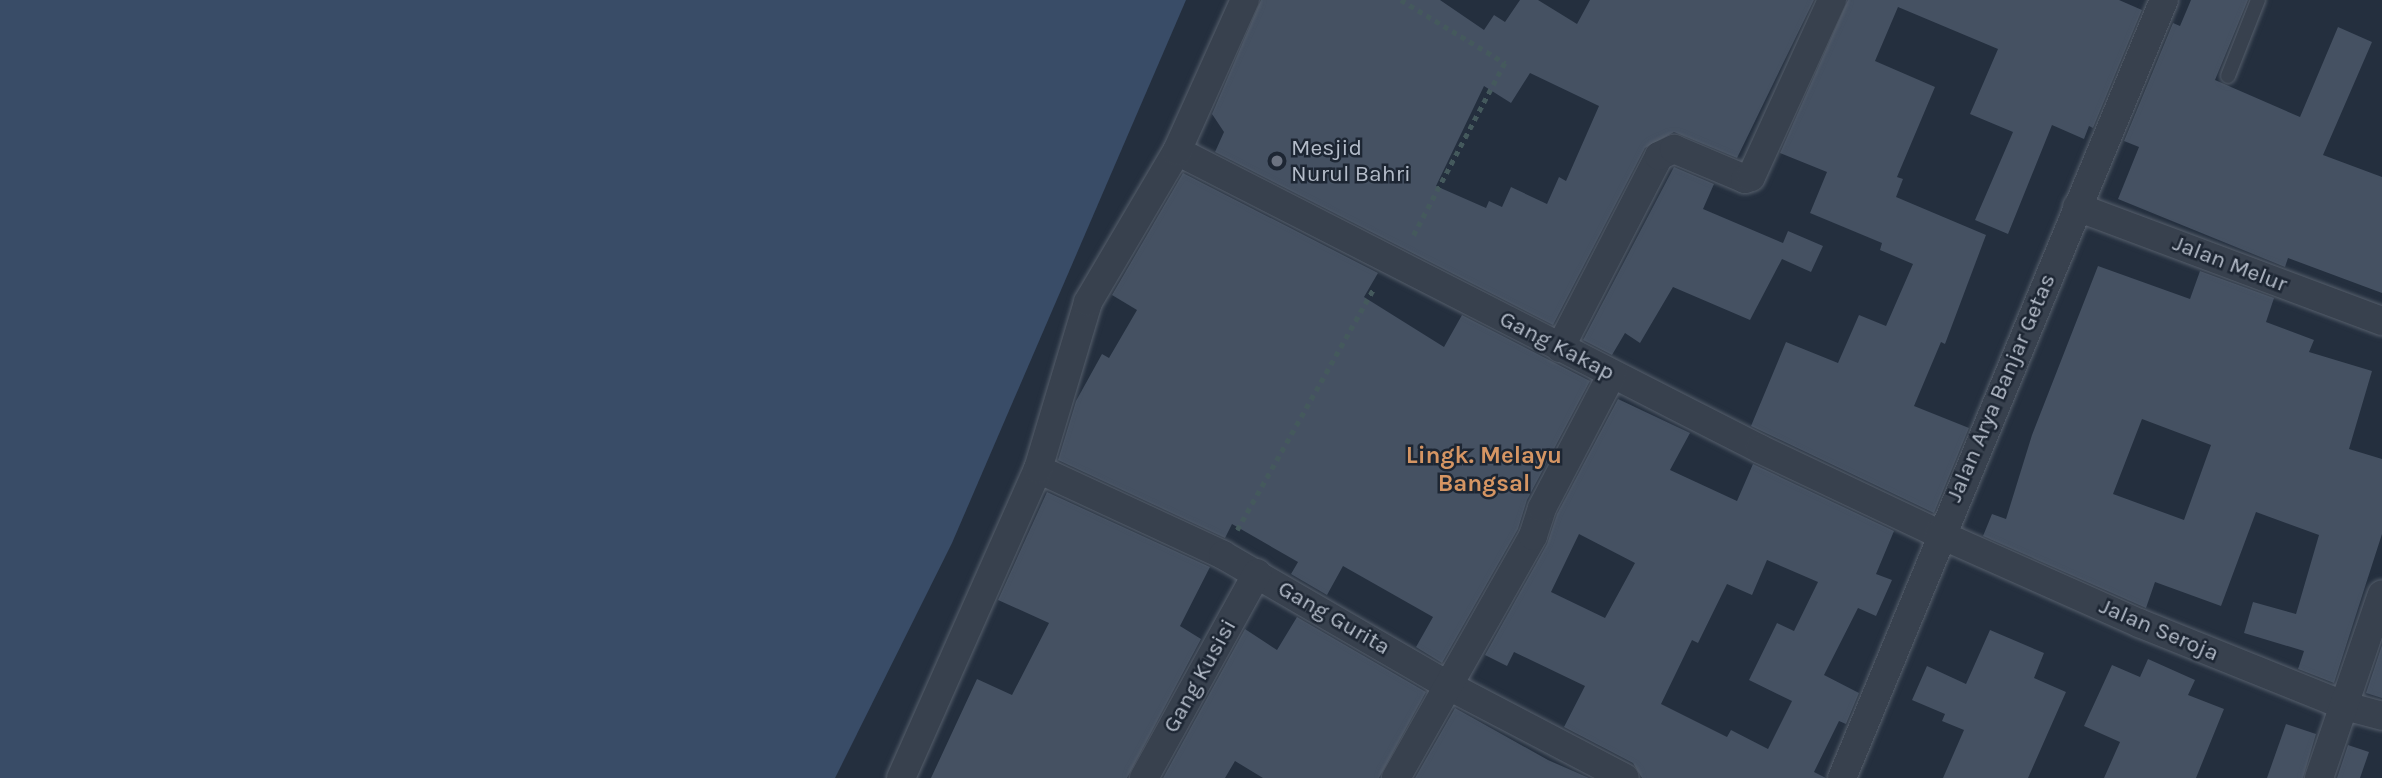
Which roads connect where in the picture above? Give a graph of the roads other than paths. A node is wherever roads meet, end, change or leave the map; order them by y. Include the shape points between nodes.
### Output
1 (1245, 0) edge
2 (1832, 0) edge
3 (2164, 0) edge
4 (2258, 0) edge
5 (2228, 76) dead end
6 (1177, 151) junction
7 (2077, 206) junction
8 (2382, 321) edge
9 (1560, 348) junction
10 (1612, 374) junction
11 (1038, 469) junction
12 (1939, 534) junction
13 (1257, 573) junction
14 (2382, 594) edge
15 (1451, 687) junction
16 (2345, 706) junction
17 (2382, 716) edge
18 (901, 778) edge
19 (1144, 778) edge
20 (1396, 778) edge
21 (1625, 778) edge
22 (1842, 778) edge
23 (2319, 778) edge

1 - 6 street
2 - 9 street via 1751,177 1745,179 1674,149 1659,156
3 - 7 street, Jalan Arya Banjar Getas
4 - 5 lane
6 - 9 street, Gang Kakap
6 - 11 street via 1088,302
7 - 8 street, Jalan Melur
7 - 12 street, Jalan Arya Banjar Getas
9 - 10 street, Gang Kakap
10 - 12 street, Gang Kakap
10 - 15 street via 1542,508 1533,536
11 - 13 street, Gang Gurita
11 - 18 street
12 - 16 street, Jalan Seroja via 2139,623
12 - 22 street, Jalan Arya Banjar Getas
13 - 15 street, Gang Gurita
13 - 19 street, Gang Kusisi
14 - 16 street
15 - 20 street
15 - 21 street, Gang Gurita
16 - 17 street, Jalan Seroja
16 - 23 street

